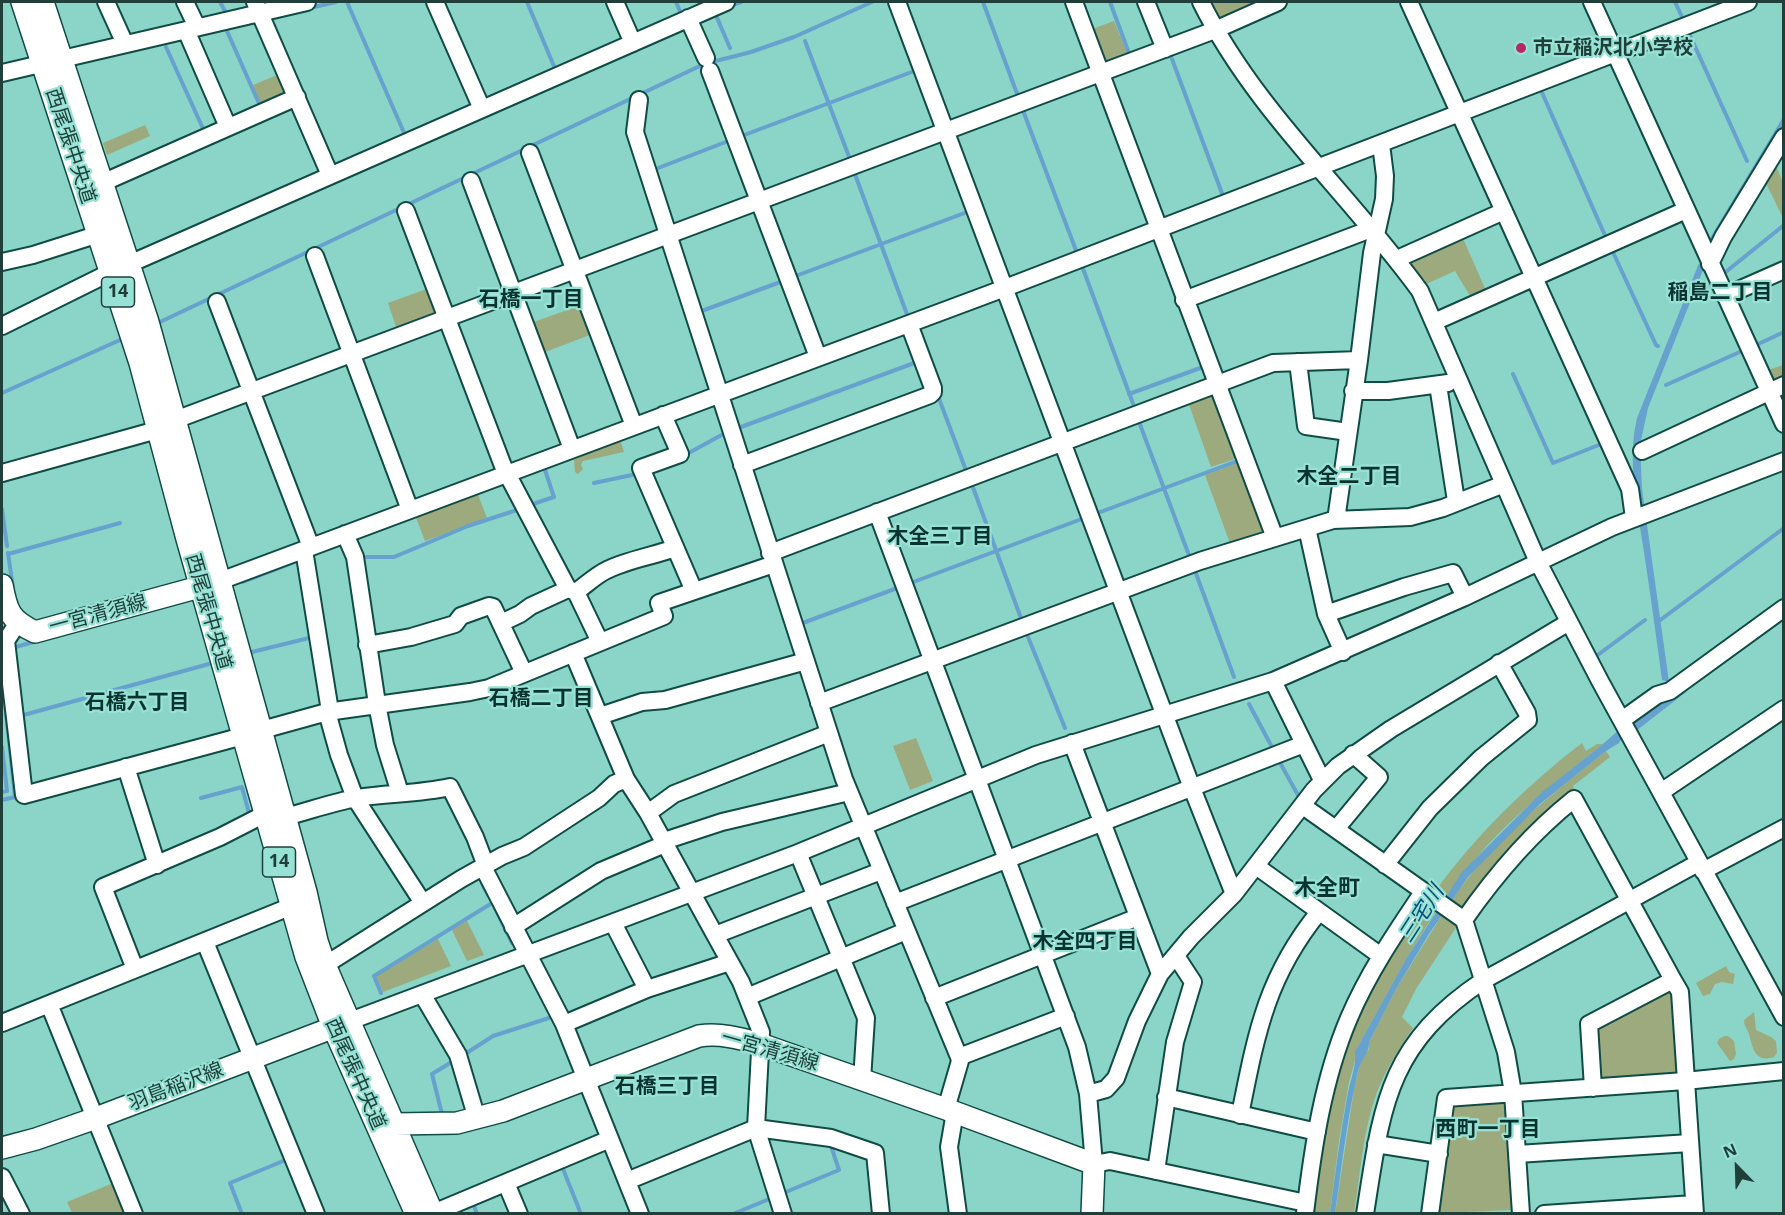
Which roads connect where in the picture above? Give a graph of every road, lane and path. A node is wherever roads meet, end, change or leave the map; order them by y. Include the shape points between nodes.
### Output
1 (22, 2) edge
2 (43, 2) edge
3 (106, 2) edge
4 (185, 2) edge
5 (307, 2) edge
6 (435, 2) edge
7 (615, 2) edge
8 (726, 2) edge
9 (897, 2) edge
10 (1074, 2) edge
11 (1146, 2) edge
12 (1201, 2) edge
13 (1278, 2) edge
14 (1409, 2) edge
15 (1592, 2) edge
16 (1748, 2) edge
17 (258, 7) edge
18 (688, 18) junction
19 (192, 29) junction
20 (1215, 30) junction
21 (633, 43) junction
22 (125, 44) junction
23 (1165, 49) junction
24 (1616, 53) junction
25 (52, 61) junction
26 (1100, 73) junction
27 (2, 74) edge
28 (297, 97) junction
29 (639, 100) dead end
30 (482, 109) junction
31 (1459, 114) junction
32 (228, 127) junction
33 (946, 131) junction
34 (1784, 137) edge
35 (1381, 144) junction
36 (530, 153) dead end
37 (1318, 168) junction
38 (330, 175) junction
39 (471, 181) dead end
40 (102, 183) junction
41 (759, 201) junction
42 (1686, 210) junction
43 (406, 211) dead end
44 (1503, 211) junction
45 (1158, 230) junction
46 (1373, 231) junction
47 (99, 234) junction
48 (668, 236) junction
49 (315, 256) dead end
50 (1397, 259) junction
51 (2, 262) edge
52 (1710, 264) junction
53 (120, 268) junction
54 (575, 270) junction
55 (1784, 270) edge
56 (1534, 278) junction
57 (1005, 288) junction
58 (513, 293) junction
59 (1725, 296) junction
60 (1185, 300) junction
61 (217, 302) dead end
62 (447, 318) junction
63 (1434, 322) junction
64 (909, 324) junction
65 (2, 326) edge
66 (352, 354) junction
67 (818, 357) junction
68 (1359, 360) junction
69 (1298, 362) junction
70 (1459, 381) junction
71 (1216, 384) junction
72 (1438, 385) junction
73 (1784, 385) edge
74 (251, 391) junction
75 (1353, 391) junction
76 (1768, 392) junction
77 (719, 394) junction
78 (663, 415) junction
79 (1784, 424) edge
80 (166, 425) junction
81 (634, 426) junction
82 (1348, 432) junction
83 (1063, 443) junction
84 (572, 449) junction
85 (1642, 451) dead end
86 (1784, 461) edge
87 (742, 465) junction
88 (2, 472) edge
89 (507, 473) junction
90 (1504, 484) junction
91 (1456, 501) junction
92 (410, 510) junction
93 (877, 512) junction
94 (1639, 516) junction
95 (1336, 520) junction
96 (1307, 528) junction
97 (345, 534) junction
98 (1275, 538) junction
99 (675, 548) junction
100 (307, 549) junction
101 (772, 559) junction
102 (1538, 562) junction
103 (210, 584) junction
104 (2, 585) edge
105 (572, 591) junction
106 (694, 591) junction
107 (1118, 592) junction
108 (1465, 597) junction
109 (1784, 608) edge
110 (1326, 614) junction
111 (1569, 622) junction
112 (501, 623) junction
113 (17, 624) junction
114 (600, 642) junction
115 (367, 645) junction
116 (1343, 652) junction
117 (573, 653) junction
118 (806, 661) junction
119 (932, 661) junction
120 (1499, 663) junction
121 (524, 673) junction
122 (1273, 681) junction
123 (6, 694) edge
124 (819, 703) junction
125 (377, 704) junction
126 (1784, 710) edge
127 (328, 712) junction
128 (1164, 715) junction
129 (600, 716) junction
130 (1622, 720) junction
131 (252, 733) junction
132 (829, 733) junction
133 (1072, 743) junction
134 (1304, 744) junction
135 (1353, 754) junction
136 (126, 766) junction
137 (626, 779) junction
138 (976, 779) junction
139 (1322, 780) junction
140 (1192, 788) junction
141 (849, 792) junction
142 (1661, 792) junction
143 (400, 793) junction
144 (355, 798) junction
145 (1303, 806) junction
146 (648, 813) junction
147 (275, 816) junction
148 (1102, 823) junction
149 (863, 827) junction
150 (1784, 828) edge
151 (1336, 830) junction
152 (664, 842) junction
153 (798, 853) junction
154 (1006, 860) junction
155 (157, 865) junction
156 (1385, 865) junction
157 (1256, 866) junction
158 (484, 867) junction
159 (1701, 867) junction
160 (881, 871) junction
161 (691, 894) junction
162 (1234, 894) junction
163 (1427, 894) junction
164 (816, 896) junction
165 (1630, 900) junction
166 (423, 903) junction
167 (895, 903) junction
168 (292, 906) junction
169 (1319, 912) junction
170 (1138, 917) junction
171 (1461, 919) junction
172 (613, 923) junction
173 (513, 927) junction
174 (906, 931) junction
175 (715, 935) junction
176 (205, 942) junction
177 (1042, 953) junction
178 (527, 955) junction
179 (1176, 956) junction
180 (1381, 956) junction
181 (841, 958) junction
182 (730, 962) junction
183 (325, 965) junction
184 (135, 969) junction
185 (1160, 974) junction
186 (1484, 980) junction
187 (1673, 980) junction
188 (647, 989) junction
189 (422, 994) junction
190 (747, 997) junction
191 (934, 998) junction
192 (49, 1004) junction
193 (1066, 1016) junction
194 (1784, 1017) edge
195 (2, 1023) edge
196 (341, 1024) junction
197 (564, 1024) junction
198 (760, 1044) junction
199 (253, 1058) junction
200 (959, 1058) junction
201 (1784, 1071) edge
202 (586, 1079) junction
203 (862, 1080) junction
204 (1685, 1081) junction
205 (1593, 1088) junction
206 (1513, 1093) junction
207 (1088, 1094) junction
208 (1166, 1097) junction
209 (950, 1110) junction
210 (1240, 1116) junction
211 (96, 1118) junction
212 (477, 1119) junction
213 (395, 1124) junction
214 (756, 1128) junction
215 (1317, 1132) junction
216 (610, 1139) junction
217 (1690, 1143) junction
218 (1376, 1144) junction
219 (2, 1149) edge
220 (1439, 1154) junction
221 (1517, 1154) junction
222 (1094, 1164) junction
223 (1156, 1171) junction
224 (2, 1177) edge
225 (627, 1181) junction
226 (506, 1183) junction
227 (1305, 1208) edge
228 (1694, 1209) edge
229 (432, 1213) edge
230 (21, 1214) edge
231 (134, 1214) edge
232 (316, 1214) edge
233 (416, 1214) edge
234 (519, 1214) edge
235 (640, 1214) edge
236 (783, 1214) edge
237 (881, 1214) edge
238 (958, 1214) edge
239 (1092, 1214) edge
240 (1365, 1214) edge
241 (1430, 1214) edge
242 (1521, 1214) edge
243 (1544, 1214) edge

1 - 25 main road, 西尾張中央道 / 14
2 - 25 main road, 西尾張中央道 / 14
3 - 22 street
4 - 19 street
5 - 17 street
6 - 30 street
7 - 21 street
8 - 18 street
9 - 33 street
10 - 26 street
11 - 23 street
12 - 20 street
13 - 20 street
14 - 31 street
15 - 24 street
16 - 24 street
17 - 19 street
17 - 28 street
18 - 21 street
18 - 41 street
19 - 22 street
19 - 32 street
20 - 23 street
20 - 37 street via 1251,84
21 - 30 street
22 - 25 street
23 - 26 street
24 - 31 street
24 - 42 street
25 - 27 street
25 - 40 main road, 西尾張中央道 / 14
25 - 47 main road, 西尾張中央道 / 14
26 - 33 street
26 - 45 street
28 - 32 street
28 - 38 street
29 - 48 street via 635,132
30 - 38 street
31 - 35 street
31 - 44 street
32 - 40 street
33 - 41 street
33 - 57 street
34 - 52 street
35 - 37 street
35 - 46 street via 1384,199
36 - 54 street
37 - 45 street
37 - 46 street
38 - 53 street
39 - 58 street
40 - 53 main road, 西尾張中央道 / 14
41 - 48 street
41 - 67 street
42 - 52 street
42 - 56 street
43 - 62 street
44 - 50 street
44 - 56 street
45 - 57 street
45 - 60 street
46 - 50 street
46 - 60 street
46 - 68 street
47 - 51 street
47 - 53 main road, 西尾張中央道 / 14
48 - 54 street
48 - 77 street
49 - 66 street
50 - 63 street via 1420,291
52 - 59 street
53 - 65 street
53 - 80 main road, 西尾張中央道 / 14 via 140,363
54 - 58 street
54 - 81 street
55 - 59 street
56 - 63 street
56 - 94 street
57 - 64 street
57 - 83 street
58 - 62 street
58 - 84 street
59 - 76 street
60 - 71 street
61 - 74 street
62 - 66 street
62 - 89 street
63 - 70 street
64 - 67 street
64 - 87 street via 933,388 930,395
66 - 74 street
66 - 92 street
67 - 77 street
68 - 69 street
68 - 75 street
69 - 71 street via 1273,363
69 - 82 street via 1306,426
70 - 72 street
70 - 90 street
71 - 83 street
71 - 98 street
72 - 75 street
72 - 91 street
73 - 76 street
74 - 80 street
74 - 100 street
75 - 82 street
76 - 79 street
76 - 85 street
77 - 78 street
77 - 87 street
78 - 81 street
78 - 99 street via 680,454 641,468
80 - 88 street
80 - 103 main road, 西尾張中央道 / 14
81 - 84 street
82 - 95 street
83 - 93 street
83 - 107 street
84 - 89 street
86 - 94 street
87 - 101 street
89 - 92 street
89 - 105 street
90 - 91 street
90 - 102 street
91 - 95 street via 1410,516
92 - 97 street
93 - 101 street
93 - 119 street
94 - 102 street
95 - 96 street
96 - 98 street
96 - 110 street
97 - 100 street
97 - 115 street via 355,557
98 - 107 street
99 - 105 street via 622,563
99 - 106 street
100 - 103 street
100 - 127 street
101 - 106 street
101 - 118 street
102 - 108 street
102 - 111 street
103 - 113 main road, 一宮清須線 via 35,632
103 - 131 main road, 西尾張中央道 / 14
104 - 113 main road via 5,605
105 - 112 street via 531,606
105 - 114 street
106 - 114 street via 659,603 664,616
107 - 119 street
107 - 128 street
108 - 110 street via 1453,573
108 - 116 street
109 - 130 street via 1670,691 1657,695
110 - 116 street
111 - 120 street
111 - 130 street
112 - 115 street via 489,606 461,616 455,624
112 - 121 street
113 - 123 street via 6,641
114 - 117 street
115 - 125 street
116 - 122 street
117 - 121 street
117 - 129 street
118 - 124 street
118 - 129 street
119 - 124 street
119 - 138 street
120 - 135 street
120 - 156 street via 1528,720 1481,758 1430,808
121 - 125 street via 489,688
122 - 128 street
122 - 134 street
123 - 136 street via 24,795
124 - 132 street
125 - 127 street
125 - 143 street
126 - 142 street
127 - 131 street
127 - 144 street
128 - 133 street
128 - 140 street
129 - 137 street
130 - 142 street
131 - 136 street
131 - 147 main road, 西尾張中央道 / 14
132 - 141 street
132 - 146 street via 674,794
133 - 138 street
133 - 148 street
134 - 139 street
134 - 140 street
135 - 139 street
135 - 151 street via 1379,777
136 - 155 street
137 - 146 street
137 - 158 street via 524,847
138 - 149 street
138 - 154 street
139 - 145 street
140 - 148 street
140 - 162 street
141 - 149 street
141 - 152 street via 722,822
142 - 159 street
143 - 144 street
143 - 158 street via 450,787 475,837
144 - 147 street
144 - 166 street
145 - 151 street
145 - 157 street
146 - 152 street
147 - 155 street
147 - 168 main road, 西尾張中央道 / 14
147 - 183 main road, 西尾張中央道 / 14 via 306,892
148 - 154 street
148 - 170 street
149 - 153 street
149 - 160 street
150 - 159 street
151 - 156 street
152 - 161 street
152 - 173 street via 601,871
153 - 161 street
153 - 164 street
154 - 167 street
154 - 177 street
155 - 184 street via 103,887
156 - 163 street
157 - 162 street
157 - 169 street
158 - 166 street
158 - 173 street
159 - 165 street
159 - 194 street
160 - 164 street
160 - 167 street
161 - 172 street
161 - 175 street
162 - 179 street
163 - 171 street
163 - 180 street
164 - 175 street
164 - 181 street
165 - 171 street via 1574,799 1523,844
165 - 186 street
165 - 187 street
166 - 183 street
167 - 174 street
168 - 176 street
168 - 196 main road, 西尾張中央道 / 14 via 306,957
169 - 180 street
169 - 210 street via 1304,930 1269,995 1256,1036
170 - 177 street
170 - 185 street
171 - 186 street
172 - 178 street
172 - 188 street
173 - 178 street
174 - 181 street
174 - 191 street
175 - 182 street
176 - 184 street
176 - 199 street
177 - 191 street
177 - 193 street
178 - 189 street
178 - 197 street
179 - 185 street
179 - 208 street via 1193,982 1175,1042
180 - 215 street via 1349,1017 1322,1102
181 - 190 street
181 - 203 street via 866,1018
182 - 188 street
182 - 190 street
183 - 196 main road, 西尾張中央道 / 14
184 - 192 street
185 - 207 street via 1116,1078 1106,1089
186 - 206 street via 1506,1052
186 - 218 street via 1436,1016 1406,1055 1390,1087
187 - 204 street via 1680,992
187 - 205 street via 1589,1024
188 - 197 street
189 - 196 street
189 - 212 street via 458,1055
190 - 198 street via 762,1032
191 - 200 street
192 - 195 street
192 - 211 street
193 - 200 street
193 - 207 street
196 - 199 main road, 羽島稲沢線
196 - 213 main road, 西尾張中央道 / 14
196 - 233 main road, 西尾張中央道 / 14
197 - 202 street
198 - 202 main road, 一宮清須線 via 734,1036 699,1036
198 - 203 main road, 一宮清須線
198 - 214 street
199 - 211 main road, 羽島稲沢線
199 - 232 street
200 - 209 street
201 - 204 street
202 - 212 main road, 一宮清須線
202 - 216 street
203 - 209 main road, 一宮清須線
204 - 205 street
204 - 217 street
205 - 206 street
206 - 220 street via 1446,1098
206 - 221 street
207 - 222 street
208 - 210 street
208 - 223 street
209 - 222 main road, 一宮清須線
209 - 238 street via 949,1147
210 - 215 street
211 - 219 main road, 羽島稲沢線
211 - 231 street
212 - 213 main road, 一宮清須線
213 - 229 main road, 西尾張中央道 / 14
214 - 225 street
214 - 236 street
214 - 237 street via 831,1138 874,1153
215 - 227 street
216 - 225 street
216 - 226 street
217 - 221 street
217 - 228 street
218 - 220 street
218 - 240 street
220 - 241 street
221 - 242 street
222 - 223 street via 1110,1161
222 - 239 main road
223 - 227 street
224 - 230 street
225 - 235 street
226 - 229 street
226 - 234 street
228 - 243 street

